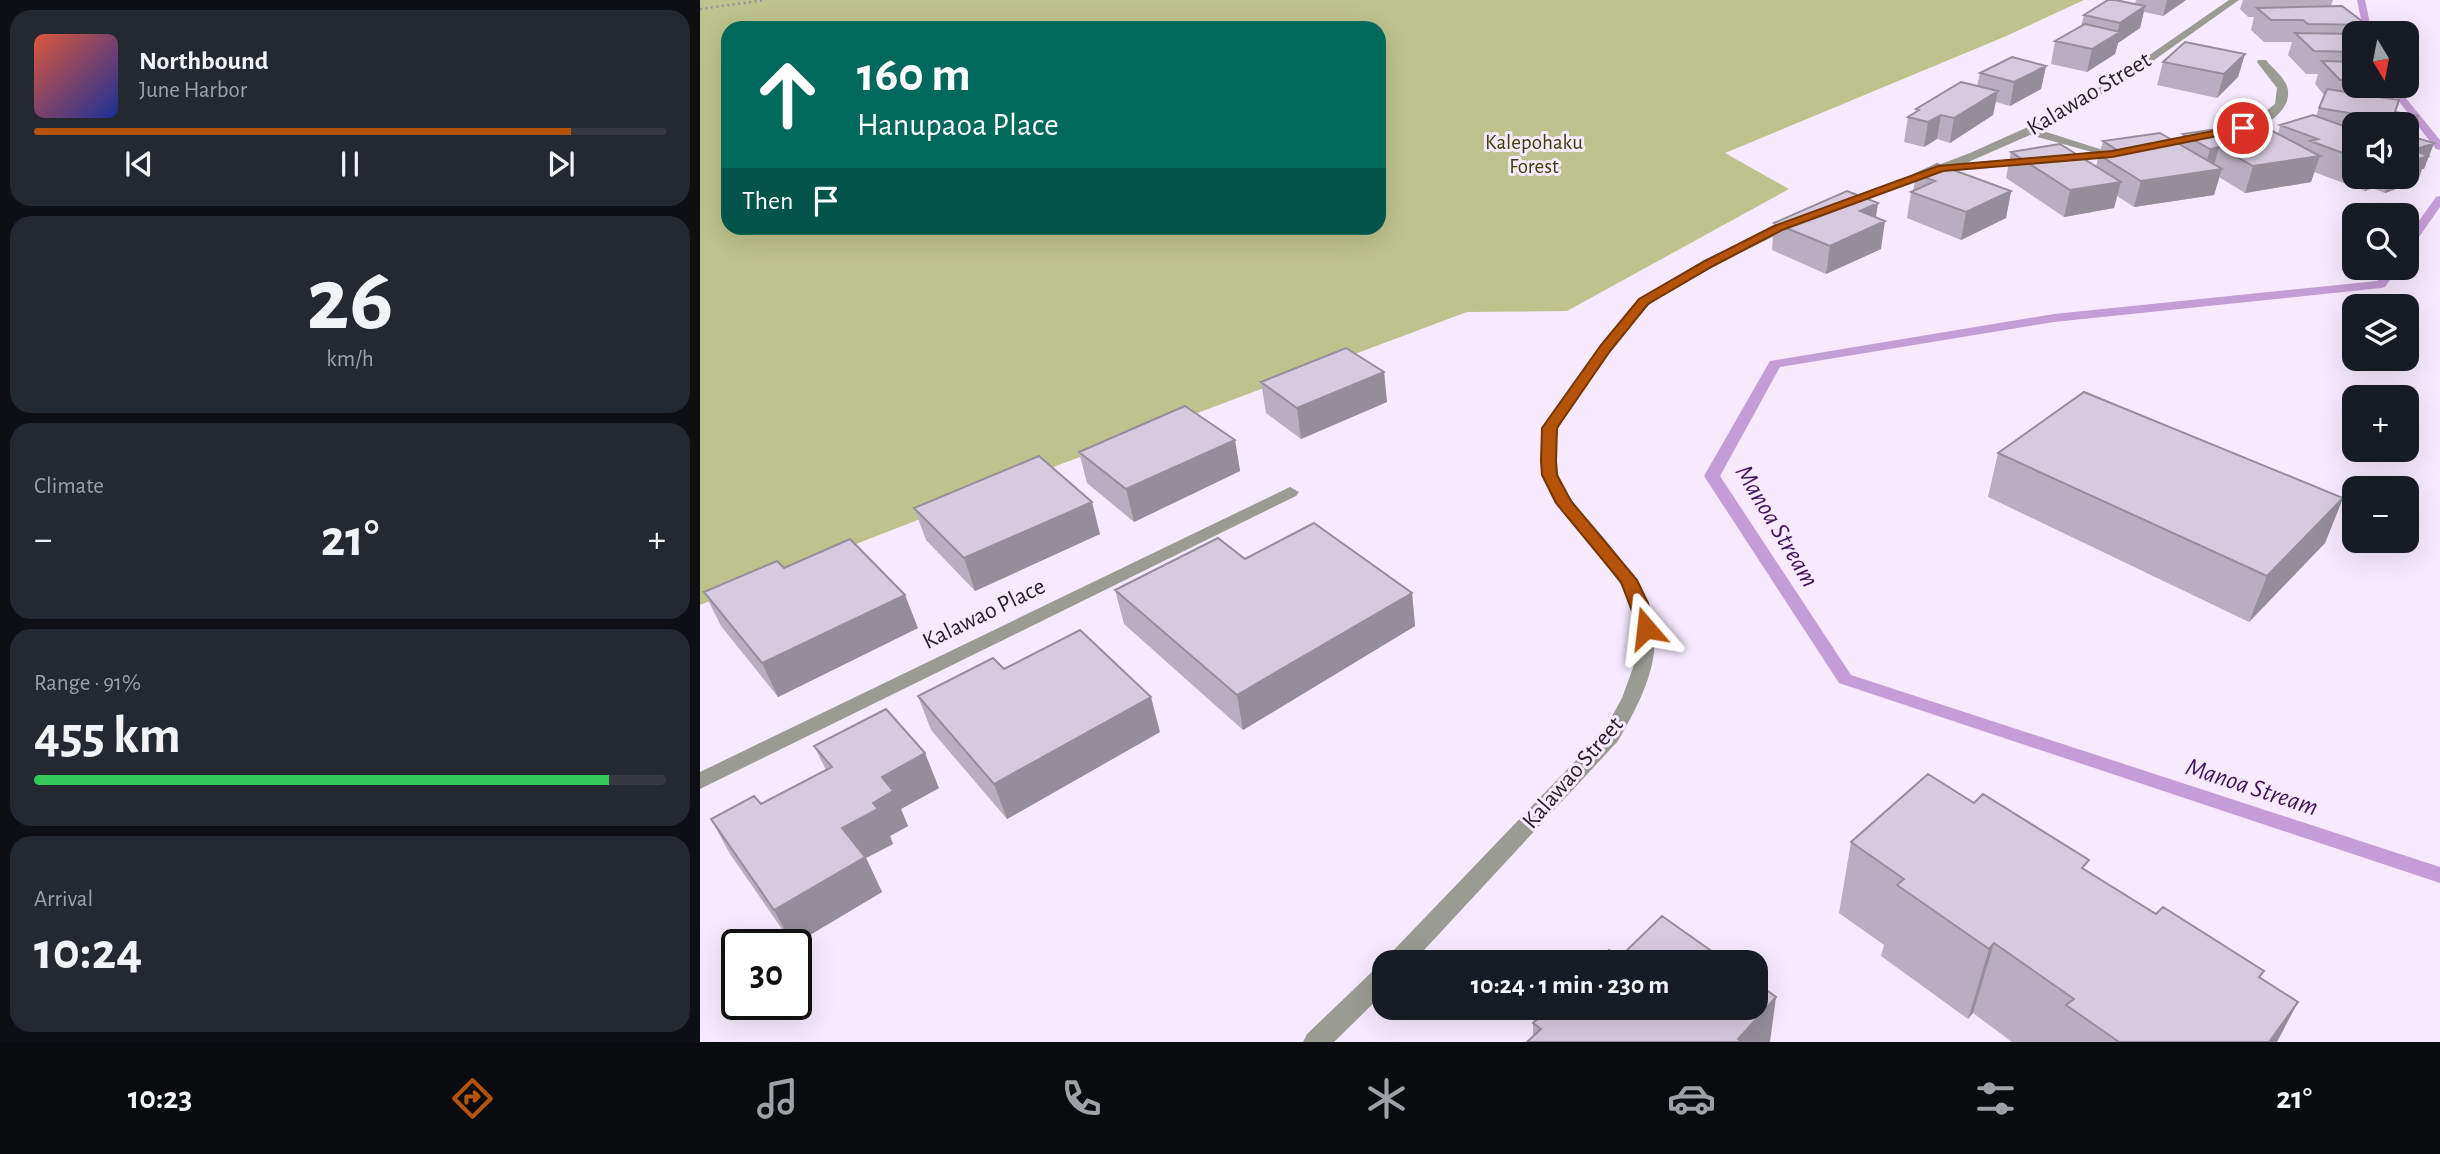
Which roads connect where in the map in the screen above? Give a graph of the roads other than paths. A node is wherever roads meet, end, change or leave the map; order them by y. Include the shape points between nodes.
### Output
1 (2235, 0) edge
2 (2262, 62) dead end
3 (2031, 131) junction
4 (2222, 133) edge
5 (2137, 150) edge
6 (2112, 154) junction
7 (1942, 168) junction
8 (1828, 210) edge
9 (1803, 219) edge
10 (1290, 492) dead end
11 (700, 781) edge
12 (1409, 950) edge
13 (1372, 988) edge
14 (1316, 1042) edge

1 - 3 street, Kalawao Street via 2108,88
2 - 4 street via 2282,87 2282,101 2270,116
3 - 6 street
3 - 7 street, Kalawao Street
5 - 6 street
6 - 7 street
7 - 8 street, Kalawao Street
9 - 12 street, Kalawao Street via 1709,263 1644,302 1550,428 1548,461 1555,489 1629,580 1639,603 1646,628 1641,682 1611,736
10 - 11 street, Kalawao Place
13 - 14 street

